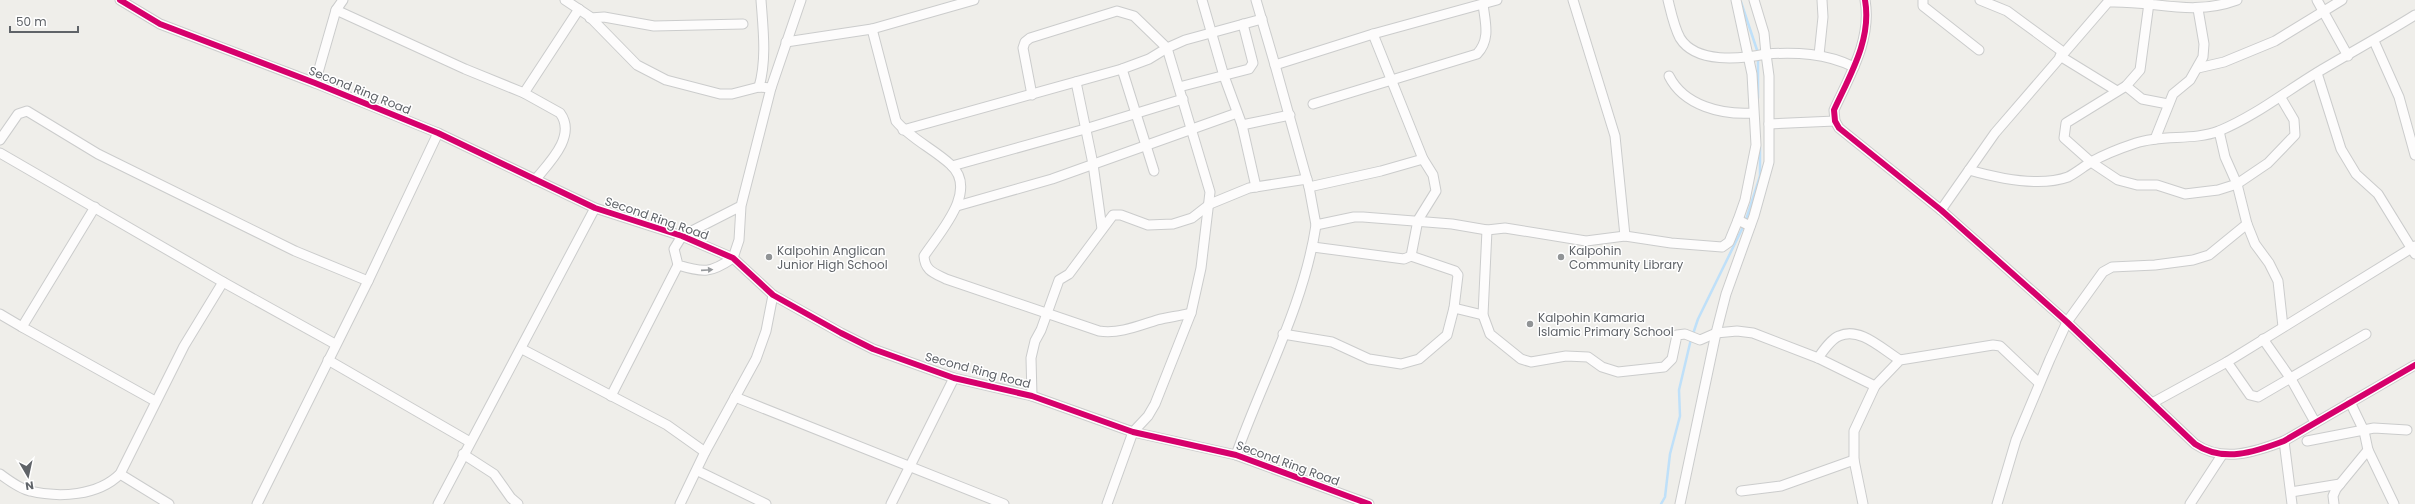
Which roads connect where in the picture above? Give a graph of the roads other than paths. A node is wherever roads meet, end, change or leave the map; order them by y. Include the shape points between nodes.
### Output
1 (343, 0) edge
2 (565, 0) edge
3 (761, 0) edge
4 (801, 0) edge
5 (974, 0) edge
6 (1202, 0) edge
7 (1256, 0) edge
8 (1497, 0) edge
9 (1573, 0) edge
10 (1668, 0) edge
11 (1736, 0) edge
12 (1754, 0) edge
13 (1822, 0) edge
14 (1865, 0) edge
15 (1923, 0) edge
16 (1981, 0) edge
17 (2118, 0) edge
18 (2237, 0) edge
19 (2317, 0) edge
20 (2342, 0) edge
21 (122, 1) edge
22 (2174, 3) edge
23 (1483, 4) junction
24 (2148, 4) junction
25 (579, 9) junction
26 (2198, 9) junction
27 (336, 10) junction
28 (2324, 11) junction
29 (2415, 15) edge
30 (590, 18) junction
31 (1262, 19) junction
32 (743, 24) dead end
33 (1243, 24) junction
34 (872, 29) junction
35 (1211, 32) junction
36 (1373, 34) junction
37 (2374, 40) junction
38 (786, 42) junction
39 (1167, 48) junction
40 (1979, 50) dead end
41 (2062, 54) junction
42 (1759, 55) junction
43 (1819, 55) junction
44 (2348, 56) junction
45 (1275, 65) junction
46 (1854, 67) junction
47 (2198, 68) junction
48 (1122, 69) junction
49 (2317, 73) junction
50 (1224, 76) junction
51 (1669, 76) dead end
52 (1390, 79) junction
53 (1076, 82) junction
54 (315, 83) junction
55 (2126, 86) junction
56 (759, 87) junction
57 (1179, 87) junction
58 (771, 88) junction
59 (2117, 91) junction
60 (524, 93) junction
61 (1032, 95) junction
62 (2281, 98) junction
63 (1182, 99) junction
64 (1313, 104) dead end
65 (2168, 104) junction
66 (1136, 113) junction
67 (1753, 113) junction
68 (1237, 114) junction
69 (1290, 115) junction
70 (1835, 121) junction
71 (1769, 124) junction
72 (1242, 125) junction
73 (1192, 128) junction
74 (1086, 129) junction
75 (903, 130) junction
76 (2219, 131) junction
77 (438, 133) junction
78 (2155, 139) junction
79 (0, 140) edge
80 (1147, 145) junction
81 (0, 153) edge
82 (2415, 155) edge
83 (1423, 159) junction
84 (2091, 162) junction
85 (1092, 164) junction
86 (952, 166) junction
87 (1969, 170) junction
88 (1154, 171) dead end
89 (535, 180) junction
90 (1308, 183) junction
91 (2237, 184) junction
92 (1256, 187) junction
93 (1210, 204) junction
94 (741, 206) junction
95 (957, 206) junction
96 (95, 207) junction
97 (595, 208) junction
98 (1941, 210) junction
99 (1418, 220) junction
100 (1745, 223) junction
101 (2247, 224) junction
102 (1316, 225) junction
103 (1102, 228) junction
104 (1487, 230) junction
105 (682, 236) junction
106 (1625, 236) junction
107 (1313, 247) junction
108 (2414, 249) edge
109 (1412, 256) junction
110 (733, 258) junction
111 (678, 265) junction
112 (368, 281) junction
113 (223, 282) junction
114 (774, 295) junction
115 (1454, 308) junction
116 (1046, 313) junction
117 (1191, 313) junction
118 (0, 314) edge
119 (1483, 315) junction
120 (2068, 322) junction
121 (22, 327) junction
122 (2282, 327) junction
123 (1283, 334) junction
124 (1716, 334) junction
125 (2366, 334) dead end
126 (2263, 339) junction
127 (336, 344) junction
128 (522, 349) junction
129 (1818, 358) junction
130 (328, 360) junction
131 (1900, 360) junction
132 (2227, 362) junction
133 (2415, 365) edge
134 (954, 378) junction
135 (2291, 379) junction
136 (2039, 383) junction
137 (1875, 386) junction
138 (611, 396) junction
139 (1032, 396) junction
140 (735, 397) junction
141 (154, 401) junction
142 (2154, 402) junction
143 (2350, 402) junction
144 (2315, 422) junction
145 (2407, 430) dead end
146 (2364, 431) junction
147 (1134, 432) junction
148 (2284, 441) junction
149 (2307, 441) dead end
150 (470, 442) junction
151 (2368, 450) junction
152 (705, 452) junction
153 (463, 454) junction
154 (1236, 455) junction
155 (2222, 455) junction
156 (1854, 460) junction
157 (910, 467) junction
158 (698, 470) junction
159 (0, 474) edge
160 (120, 474) junction
161 (2340, 484) junction
162 (1741, 491) dead end
163 (2291, 492) junction
164 (169, 504) edge
165 (257, 504) edge
166 (438, 504) edge
167 (518, 504) edge
168 (680, 504) edge
169 (766, 504) edge
170 (891, 504) edge
171 (1004, 504) edge
172 (1107, 504) edge
173 (1369, 504) edge
174 (1680, 504) edge
175 (1864, 504) edge
176 (1997, 504) edge
177 (2190, 504) edge
178 (2292, 504) edge
179 (2334, 504) edge
180 (2394, 504) edge

1 - 27 street
2 - 25 street
3 - 56 street via 764,44
4 - 38 street
5 - 34 street
6 - 35 street
7 - 31 street
8 - 23 street
9 - 106 street via 1615,136
10 - 42 street via 1680,38 1693,50 1705,55
11 - 42 street
12 - 42 street via 1764,33
13 - 43 street
14 - 46 street via 1865,36
15 - 40 street via 1923,6
16 - 41 street via 2007,11
17 - 24 street
17 - 41 street via 2108,2
18 - 26 street via 2220,6
19 - 28 street
20 - 28 street
21 - 54 street, Second Ring Road via 160,24
22 - 24 street
22 - 26 street
23 - 36 street
23 - 52 street via 1487,37 1477,54
24 - 55 street via 2140,70
25 - 30 street
25 - 60 street
26 - 47 street via 2204,44
27 - 54 street
27 - 60 street
28 - 44 street
28 - 47 street via 2275,41 2224,62
29 - 37 street
30 - 32 street via 604,17 654,26
30 - 56 street via 637,65 666,80 720,94 745,92
31 - 33 street
31 - 45 street
33 - 35 street
33 - 50 street via 1253,63 1249,69
34 - 38 street
34 - 75 street via 896,121
35 - 39 street
35 - 50 street
36 - 45 street
36 - 52 street
37 - 44 street
37 - 82 street via 2399,97
38 - 58 street
39 - 48 street via 1150,59
39 - 57 street
39 - 61 street via 1134,16 1117,11 1030,38 1023,48
41 - 59 street
41 - 87 street via 1995,133
42 - 43 street via 1793,52
42 - 67 street via 1752,74
42 - 71 street
43 - 46 street
44 - 49 street
45 - 69 street
46 - 70 street via 1834,110
47 - 65 street via 2190,80 2173,94
48 - 53 street
48 - 66 street
49 - 62 street
49 - 108 street via 2341,148 2356,174 2378,194
50 - 57 street
50 - 68 street
51 - 67 street via 1675,88 1713,110 1737,114
52 - 64 street
52 - 83 street
53 - 61 street
53 - 74 street
54 - 77 street, Second Ring Road
55 - 59 street
55 - 65 street via 2142,99
56 - 58 street
57 - 63 street
58 - 94 street
59 - 84 street via 2066,123 2064,138
60 - 89 street via 560,113 564,118 565,129 557,153
61 - 75 street
62 - 76 street
62 - 91 street via 2294,120 2295,135 2268,163
63 - 66 street
63 - 73 street
65 - 78 street
66 - 74 street
66 - 80 street
67 - 100 street via 1756,145 1746,192
68 - 72 street
68 - 73 street
69 - 72 street
69 - 90 street
70 - 71 street
70 - 98 street via 1839,128
71 - 100 street via 1769,162
72 - 92 street
73 - 80 street
73 - 93 street via 1207,178
74 - 85 street
74 - 86 street
75 - 86 street
76 - 78 street via 2206,135
76 - 91 street via 2225,157
77 - 89 street, Second Ring Road
77 - 112 street
78 - 84 street via 2124,147
79 - 112 street via 18,114 27,111 98,154 296,251
80 - 85 street
80 - 88 street
81 - 96 street
83 - 90 street via 1382,171
83 - 99 street via 1433,175 1436,191
84 - 87 street via 2069,176 2043,180 1991,176
84 - 91 street via 2128,184 2157,185 2185,194 2218,190
85 - 95 street
85 - 103 street
86 - 95 street via 961,184
87 - 98 street
89 - 97 street, Second Ring Road
90 - 92 street
90 - 102 street
91 - 101 street
92 - 93 street
93 - 103 street via 1192,218 1174,224 1148,225 1121,215 1113,215
93 - 117 street
94 - 105 street
94 - 110 street via 739,240
95 - 116 street via 924,256 924,265 928,270 946,279
96 - 113 street
96 - 121 street
97 - 105 street, Second Ring Road
97 - 128 street
98 - 120 street
99 - 102 street via 1354,217
99 - 104 street
99 - 109 street
100 - 106 street via 1722,247
100 - 124 street
101 - 120 street via 2209,255 2193,260 2155,265 2112,267 2103,272
101 - 122 street via 2255,244 2278,281
102 - 107 street
103 - 116 street via 1069,274 1060,280
104 - 106 street via 1505,228 1586,241
104 - 119 street
105 - 110 street, Second Ring Road
105 - 111 street via 674,249
107 - 109 street via 1404,259
107 - 123 street
108 - 122 street
109 - 115 street via 1458,274
111 -> 110 street via 710,271
110 - 114 street, Second Ring Road
111 - 138 street
112 - 127 street
113 - 127 street
113 - 141 street
114 - 134 street, Second Ring Road via 873,348
114 - 140 street via 756,360
115 - 119 street
115 - 123 street via 1446,334 1419,358 1400,364 1369,359 1332,342
116 - 117 street via 1108,332
116 - 139 street via 1031,358
117 - 147 street via 1155,404
118 - 121 street
119 - 124 street via 1490,334 1520,359 1531,362 1566,356 1588,357 1618,372 1664,367 1672,359 1677,335 1685,334 1700,340
120 - 136 street
120 - 142 street
121 - 141 street
122 - 126 street
123 - 154 street
124 - 129 street via 1737,331 1753,333
124 - 174 street
125 - 135 street
126 - 132 street
126 - 135 street
127 - 130 street
128 - 138 street
128 - 150 street
129 - 131 street via 1838,336 1849,333 1863,336
129 - 137 street
130 - 150 street
130 - 165 street
131 - 136 street via 2000,346
131 - 137 street
132 - 135 street via 2250,395 2258,397
132 - 142 street
133 - 143 street
134 - 139 street, Second Ring Road
134 - 157 street
135 - 144 street
136 - 176 street via 2016,440
137 - 156 street via 1854,431
138 - 152 street via 667,425
139 - 147 street, Second Ring Road
140 - 152 street
140 - 157 street
141 - 160 street
142 - 155 street via 2195,444 2206,451
143 - 144 street
143 - 146 street
144 - 148 street
145 - 146 street via 2374,428
146 - 149 street
146 - 151 street
147 - 154 street, Second Ring Road
147 - 172 street
148 - 155 street via 2264,448
148 - 163 street
150 - 153 street
151 - 161 street
151 - 180 street
152 - 158 street
153 - 166 street
153 - 167 street via 494,474
154 - 173 street, Second Ring Road
155 - 177 street
156 - 162 street via 1780,486
156 - 175 street
157 - 170 street
157 - 171 street
158 - 168 street
158 - 169 street
159 - 160 street via 28,491 62,495 95,490 110,484
160 - 164 street
161 - 163 street
161 - 179 street via 2333,496
163 - 178 street

